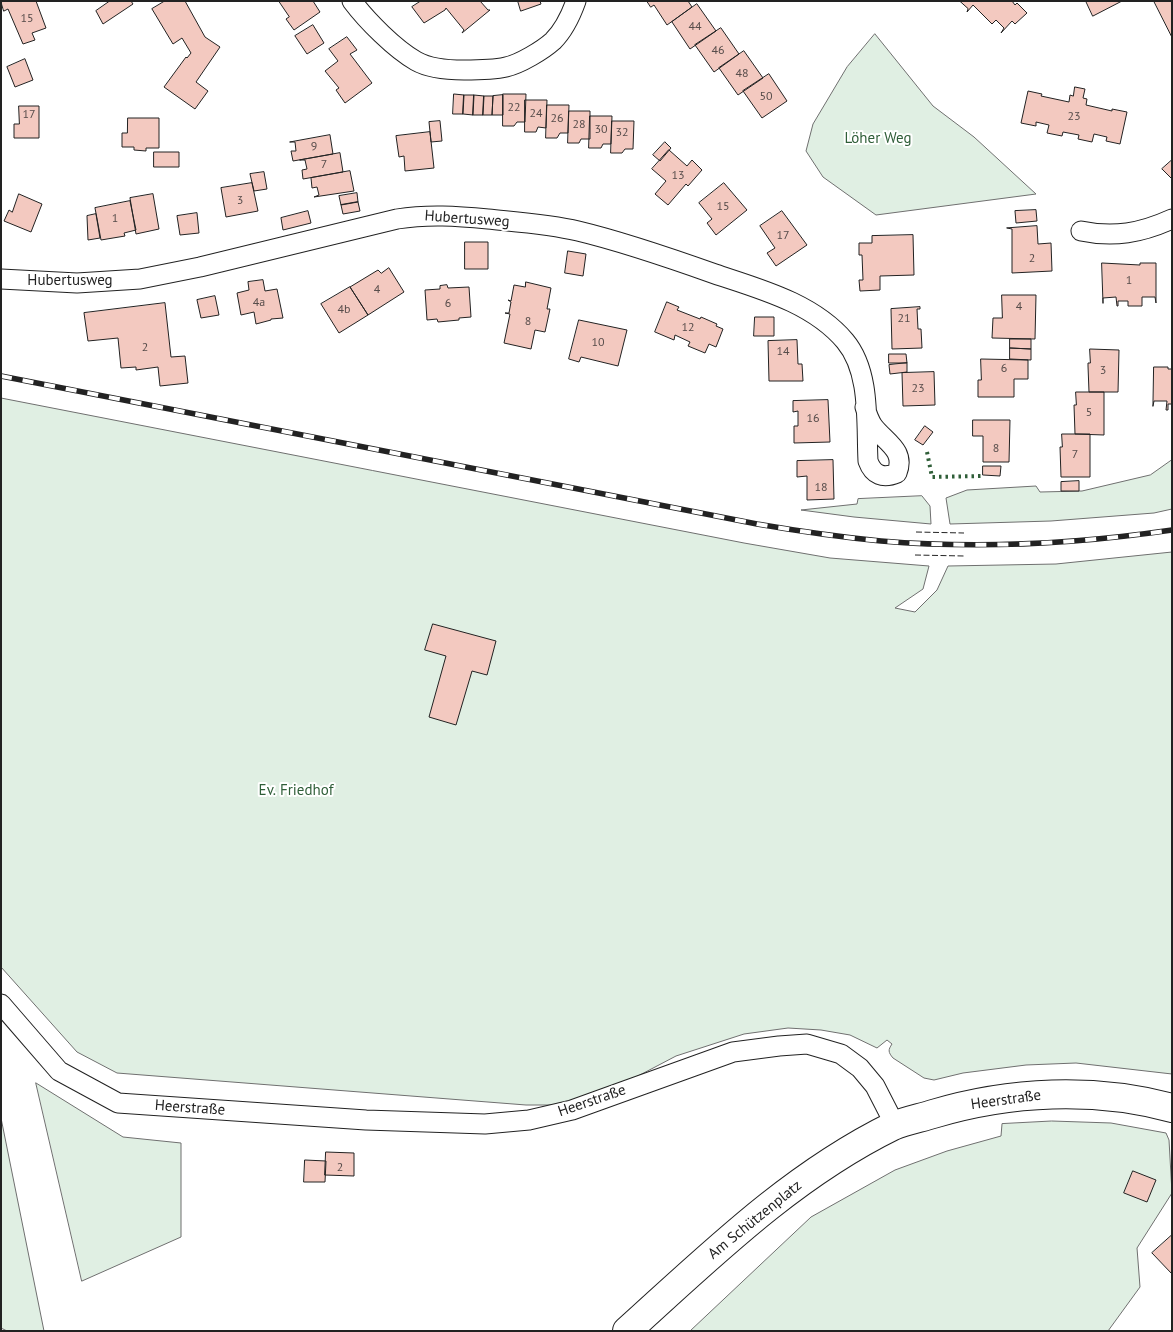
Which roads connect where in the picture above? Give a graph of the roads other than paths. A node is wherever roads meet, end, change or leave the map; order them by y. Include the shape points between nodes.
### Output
1 (352, 1) edge
2 (576, 1) edge
3 (1172, 219) edge
4 (1081, 231) dead end
5 (1, 279) edge
6 (865, 407) dead end
7 (1, 1004) edge
8 (1172, 1108) edge
9 (895, 1125) junction
10 (627, 1331) edge

1 - 2 street via 389,40 417,62 448,70 484,70 524,60 553,41
3 - 4 street via 1150,229 1128,233
5 - 6 street, Hubertusweg via 77,284 140,279 397,219 447,215 505,220 576,231 636,247 761,290 818,316 846,342 858,363 864,383
7 - 9 street, Heerstraße via 59,1071 118,1103 366,1120 485,1124 529,1120 572,1110 733,1052 807,1044 842,1054 860,1068 875,1086
8 - 9 main road, Heerstraße via 1103,1096 1019,1096 951,1109
9 - 10 main road, Am Schützenplatz via 794,1186 731,1237

